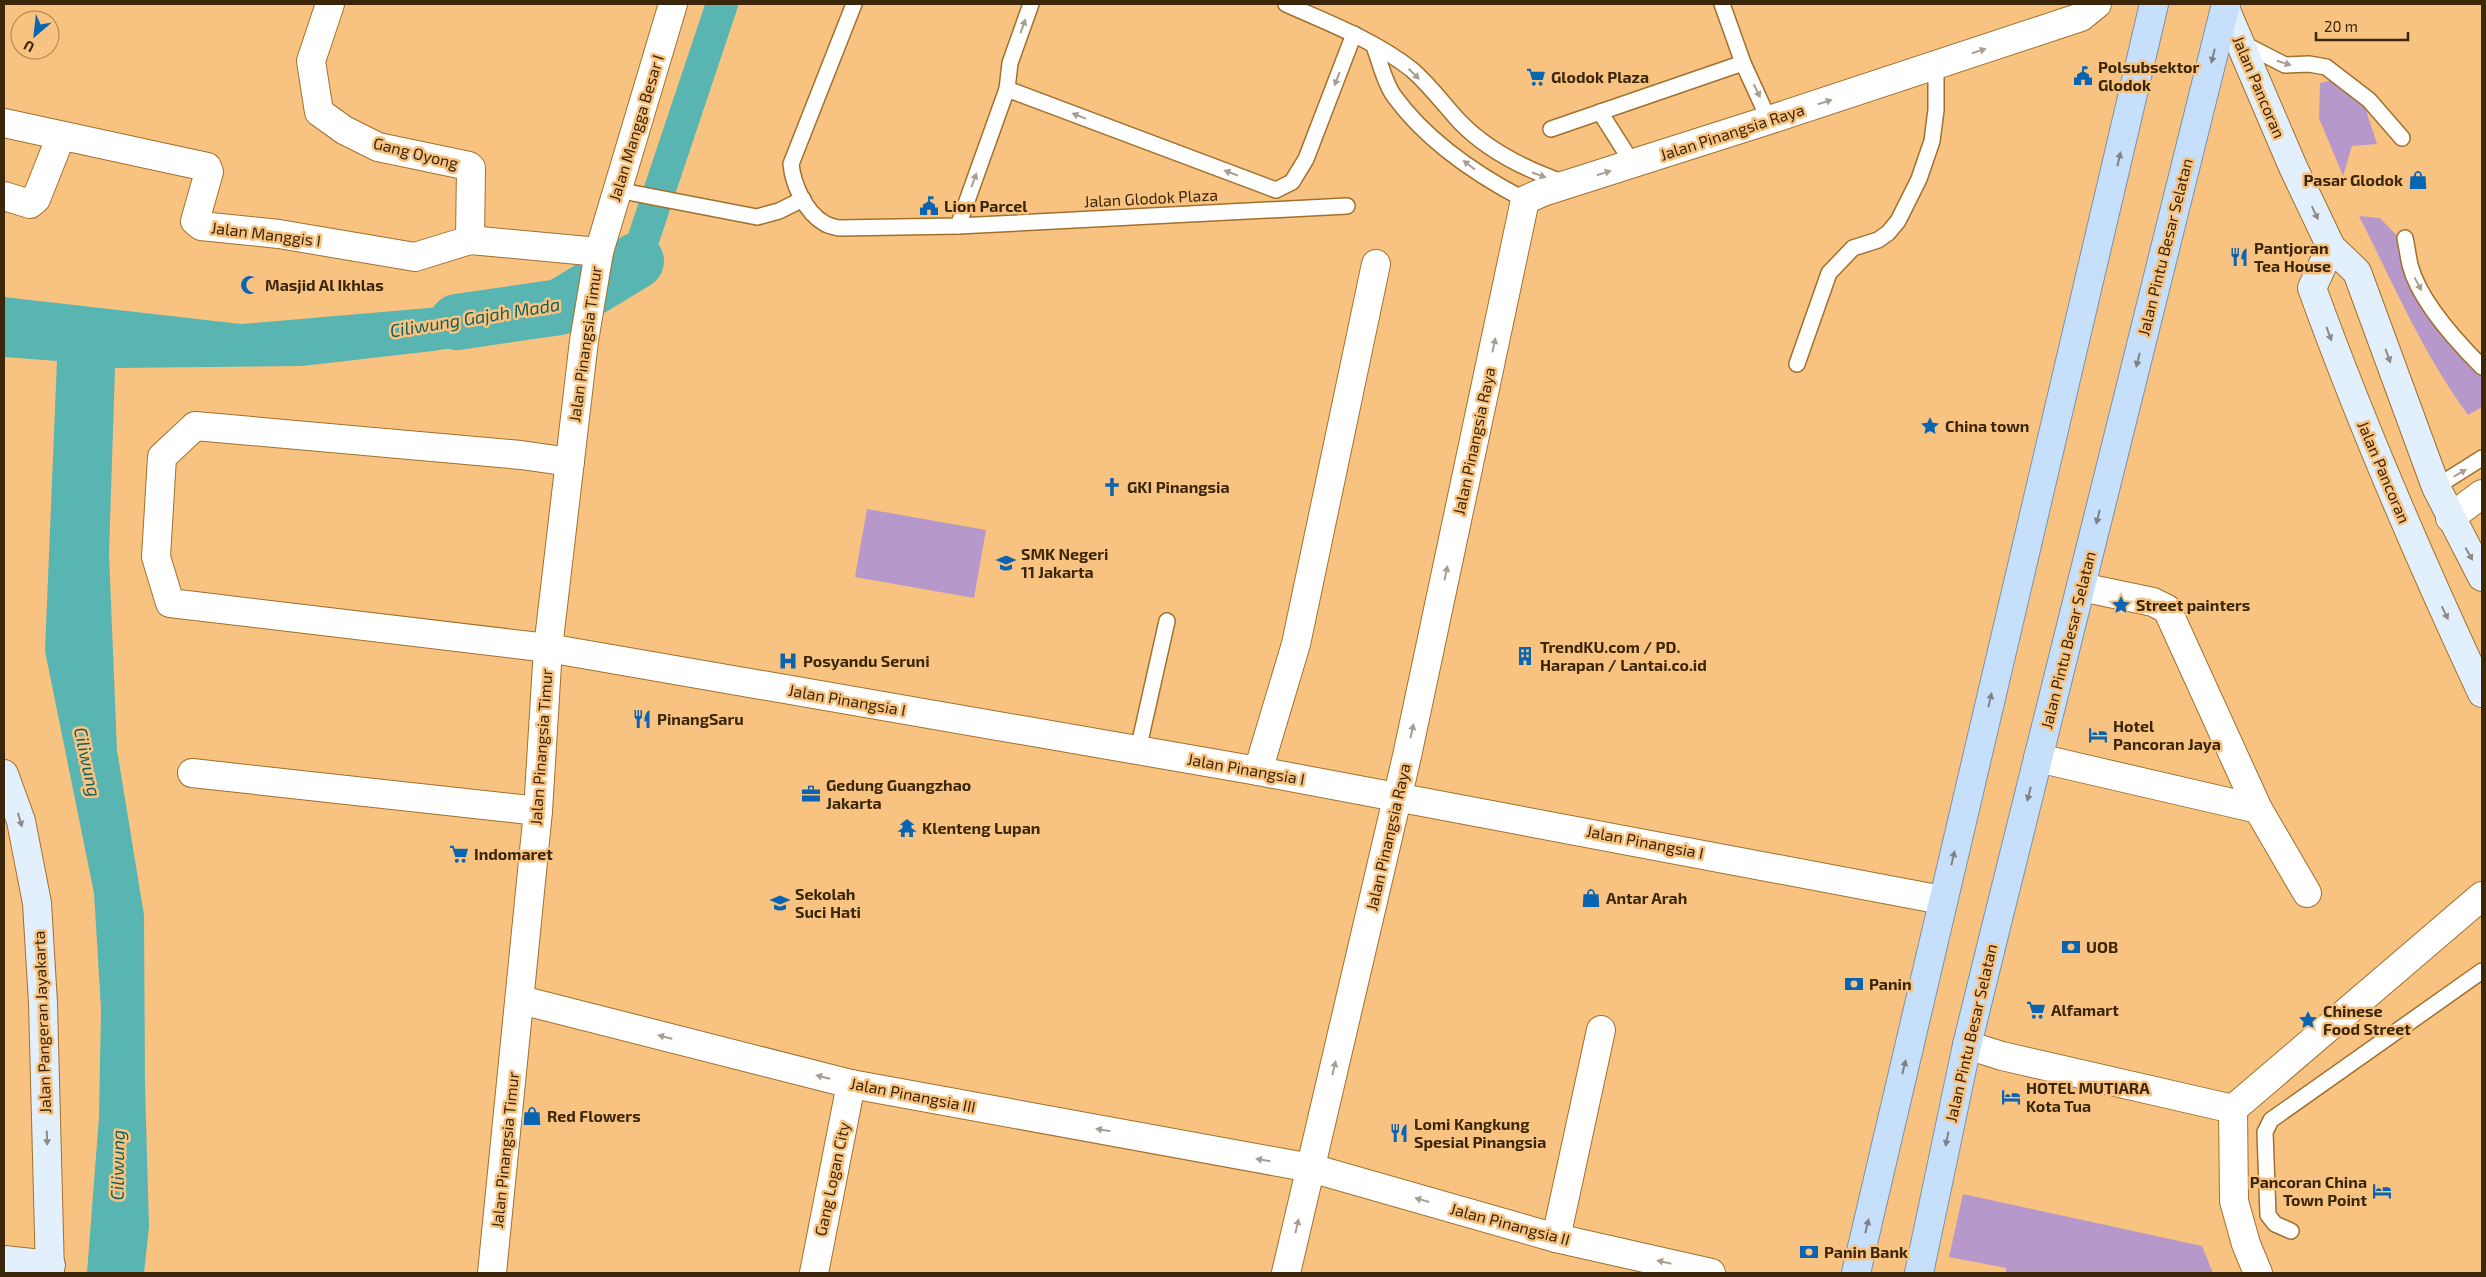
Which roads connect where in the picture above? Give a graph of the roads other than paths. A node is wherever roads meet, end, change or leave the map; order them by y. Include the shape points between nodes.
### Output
1 (330, 4) edge
2 (673, 4) edge
3 (854, 4) edge
4 (1032, 4) edge
5 (1286, 4) edge
6 (1722, 4) edge
7 (2097, 4) edge
8 (2154, 4) edge
9 (2226, 6) edge
10 (1354, 34) junction
11 (2240, 42) junction
12 (1374, 46) junction
13 (1743, 63) junction
14 (1936, 65) junction
15 (1007, 89) junction
16 (1600, 112) junction
17 (1769, 120) junction
18 (4, 123) edge
19 (1551, 129) dead end
20 (61, 136) junction
21 (2402, 138) dead end
22 (1633, 164) junction
23 (1567, 184) junction
24 (617, 190) junction
25 (4, 196) edge
26 (804, 199) junction
27 (1525, 200) junction
28 (1347, 206) dead end
29 (958, 226) junction
30 (2405, 238) dead end
31 (470, 240) junction
32 (2331, 247) junction
33 (599, 252) junction
34 (1376, 264) dead end
35 (1797, 364) dead end
36 (2482, 367) edge
37 (2482, 458) edge
38 (570, 462) junction
39 (2436, 486) junction
40 (2482, 494) edge
41 (2450, 518) junction
42 (2482, 577) edge
43 (2081, 587) junction
44 (1167, 621) dead end
45 (548, 648) junction
46 (2482, 693) edge
47 (1138, 750) junction
48 (2038, 758) junction
49 (1258, 771) junction
50 (192, 773) dead end
51 (4, 774) edge
52 (1397, 796) junction
53 (2258, 809) junction
54 (538, 811) junction
55 (2307, 893) dead end
56 (2482, 896) edge
57 (1942, 900) junction
58 (2482, 971) edge
59 (520, 1000) junction
60 (1601, 1030) dead end
61 (1967, 1046) junction
62 (851, 1084) junction
63 (2233, 1110) junction
64 (1311, 1168) junction
65 (2291, 1231) dead end
66 (1556, 1238) junction
67 (4, 1260) edge
68 (50, 1269) edge
69 (492, 1273) edge
70 (814, 1273) edge
71 (1286, 1273) edge
72 (1712, 1273) edge
73 (1856, 1273) edge
74 (1919, 1273) edge
75 (2258, 1273) edge

1 - 31 street, Gang Oyong via 311,60 319,112 344,130 378,147 469,166
2 - 24 street, Jalan Mangga Besar I
3 - 26 lane, Jalan Glodok Plaza via 791,164 793,177
15 -> 4 lane via 1010,63
5 - 10 lane
6 - 13 lane
14 -> 7 street, Jalan Pinangsia Raya via 2081,16
57 -> 8 main road
9 - 11 main road, Jalan Pancoran
9 -> 43 main road, Jalan Pintu Besar Selatan
10 - 12 lane
10 -> 15 lane, Jalan Glodok Plaza via 1306,159 1292,182 1276,190
11 -> 21 lane via 2285,65 2326,67 2369,100
11 -> 32 main road, Jalan Pancoran
12 -> 23 lane via 1411,70 1461,123 1482,140 1531,172
27 -> 12 lane via 1495,184 1418,122 1394,95
13 - 16 lane
13 -> 17 lane
17 -> 14 street, Jalan Pinangsia Raya
14 - 35 lane via 1932,141 1919,179 1898,221 1888,233 1853,248 1829,273
29 -> 15 lane
16 - 19 lane
16 - 22 lane
17 - 22 street, Jalan Pinangsia Raya
18 - 20 street, Jalan Manggis I
20 - 25 street via 36,199 30,204
20 - 31 street, Jalan Manggis I via 207,167 209,172 195,221 201,226 279,234 415,258
23 -> 22 street, Jalan Pinangsia Raya
23 - 27 street, Jalan Pinangsia Raya
24 - 26 lane via 757,217
24 - 33 street, Jalan Mangga Besar I
26 - 29 lane, Jalan Glodok Plaza via 824,224 839,228
52 -> 27 street, Jalan Pinangsia Raya
28 - 29 lane, Jalan Glodok Plaza
30 -> 36 lane via 2410,265 2420,289 2438,316
31 - 33 street, Jalan Manggis I
32 -> 39 main road, Jalan Pancoran via 2357,272
32 -> 46 main road, Jalan Pancoran via 2312,288 2342,373 2426,573
33 - 38 street, Jalan Pinangsia Timur via 584,341
34 - 49 street via 1296,644
39 -> 37 lane
38 - 45 street, Jalan Pinangsia Timur
38 - 45 street, Jalan Pinangsia I via 195,426 162,457 156,557 170,603
39 - 41 main road, Jalan Pancoran
40 - 41 street
41 -> 42 main road, Jalan Pancoran
43 - 48 main road, Jalan Pintu Besar Selatan
43 - 53 street via 2153,602 2167,609
44 - 47 lane
45 - 47 street, Jalan Pinangsia I
45 - 54 street, Jalan Pinangsia Timur
47 - 49 street, Jalan Pinangsia I
48 - 53 street
48 -> 61 main road, Jalan Pintu Besar Selatan
49 - 52 street, Jalan Pinangsia I
50 - 54 street
51 -> 68 main road, Jalan Pangeran Jayakarta via 21,821 37,903
52 - 57 street, Jalan Pinangsia I
64 -> 52 street, Jalan Pinangsia Raya
53 - 55 street
54 - 59 street, Jalan Pinangsia Timur
56 - 63 street
73 -> 57 main road
58 - 65 lane via 2270,1120 2265,1132 2268,1215 2275,1224
62 -> 59 street, Jalan Pinangsia III
59 - 69 street, Jalan Pinangsia Timur
60 - 66 street
61 - 63 street
61 -> 74 main road, Jalan Pintu Besar Selatan
64 -> 62 street, Jalan Pinangsia III
62 - 70 street, Gang Logan City
63 - 75 street via 2234,1201
66 -> 64 street, Jalan Pinangsia II
71 -> 64 street, Jalan Pinangsia Raya
72 -> 66 street, Jalan Pinangsia II
67 - 68 main road

